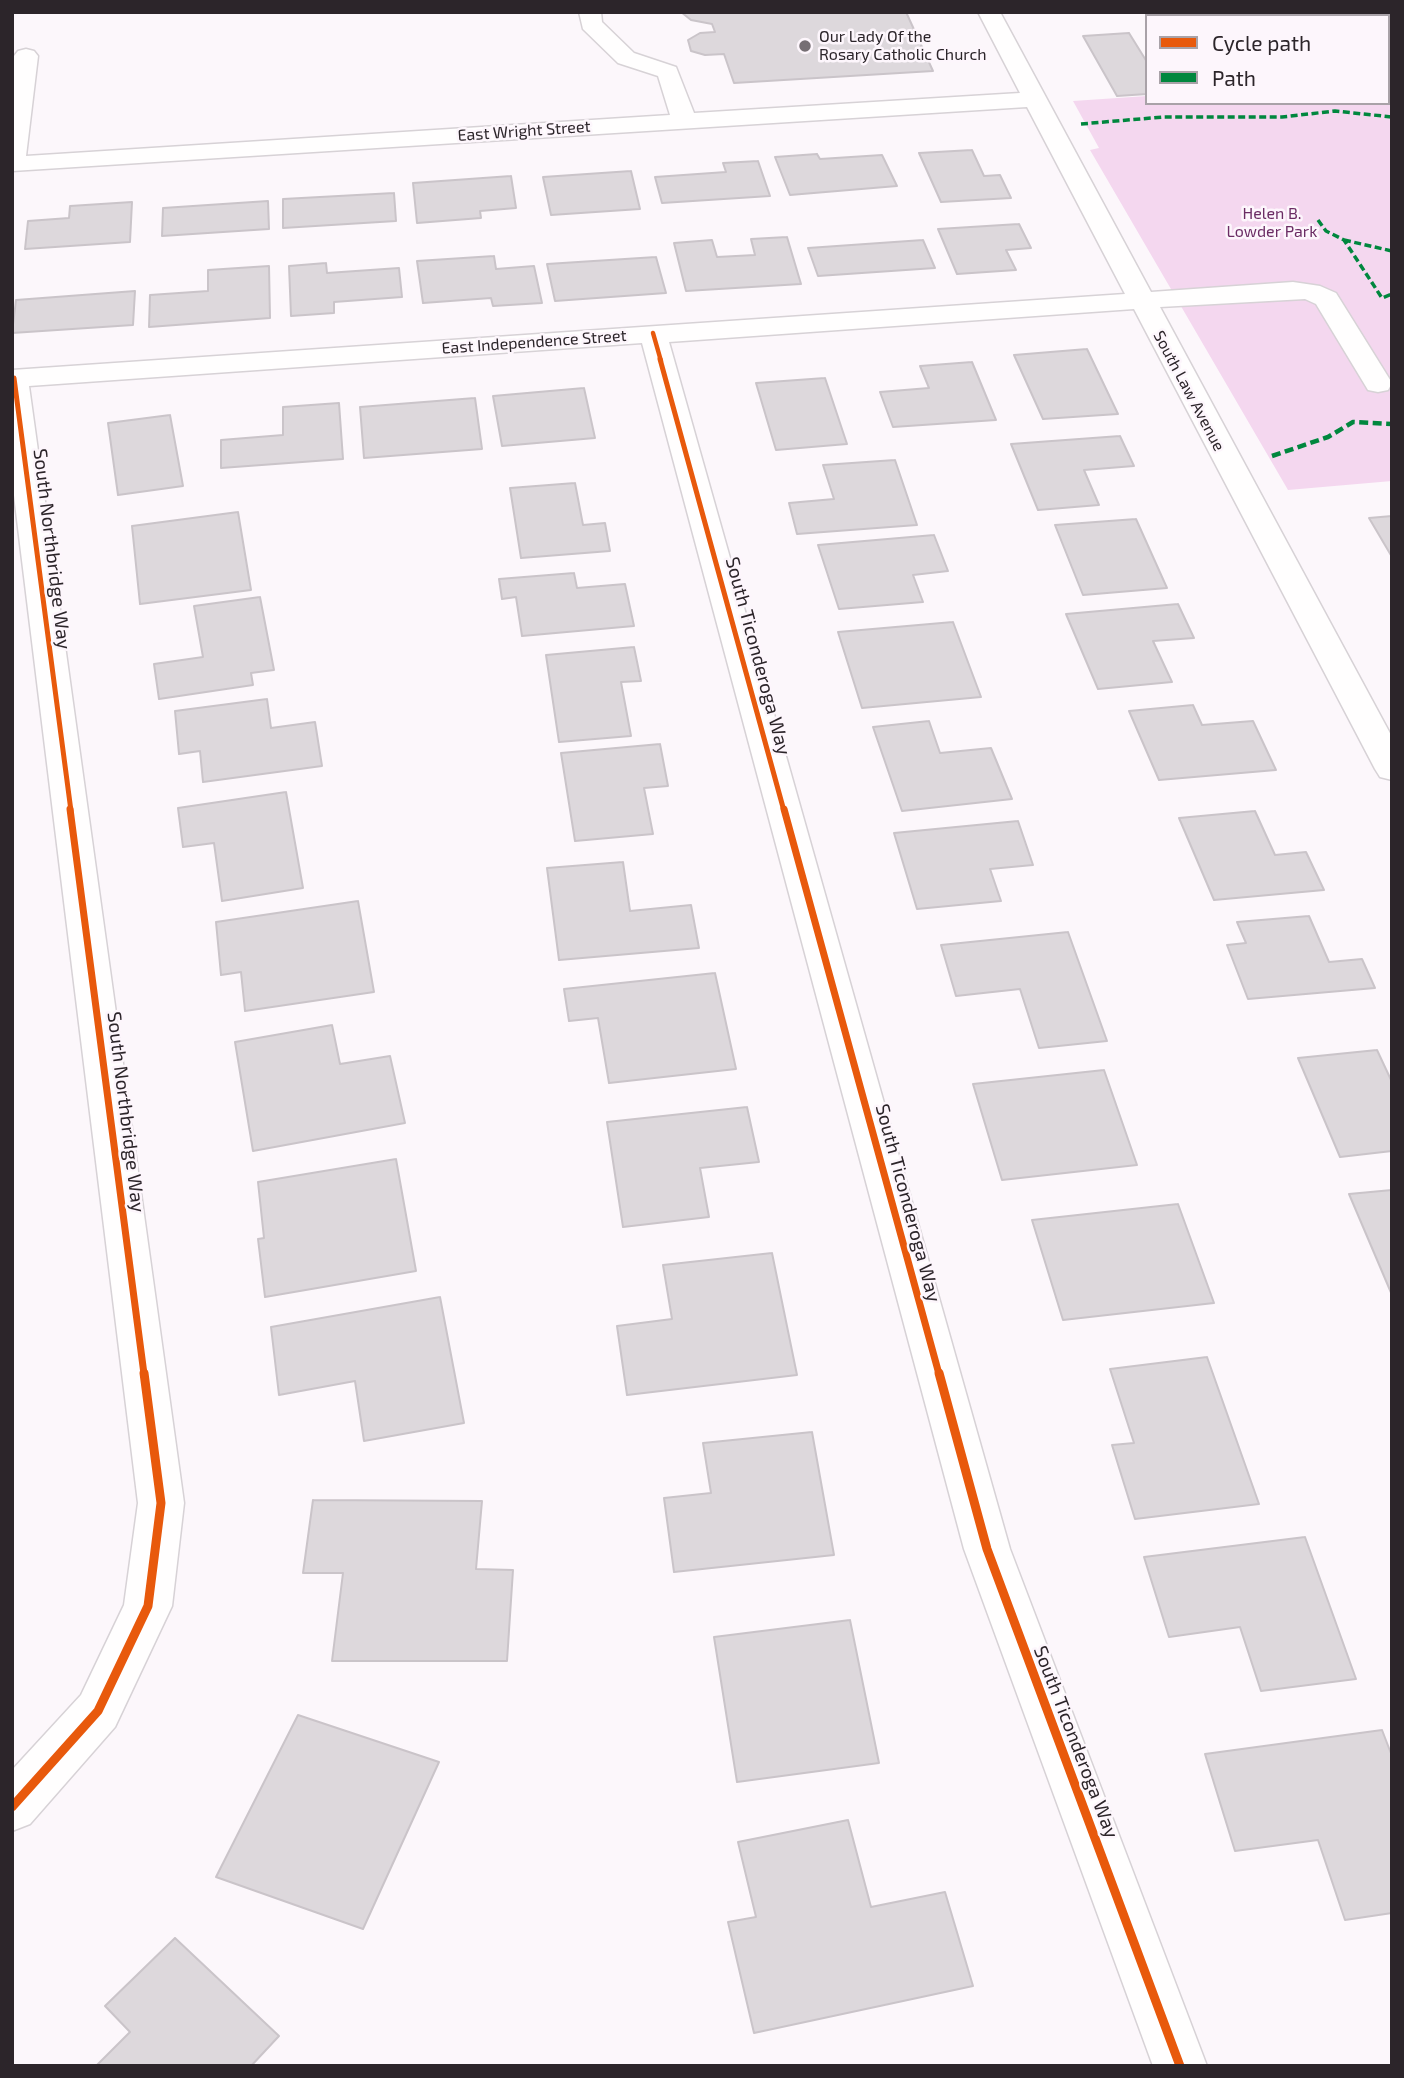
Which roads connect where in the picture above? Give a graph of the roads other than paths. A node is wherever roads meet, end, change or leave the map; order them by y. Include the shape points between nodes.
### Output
1 (590, 12) edge
2 (990, 12) edge
3 (26, 56) dead end
4 (1036, 99) junction
5 (684, 121) junction
6 (13, 164) edge
7 (1140, 298) junction
8 (653, 333) junction
9 (13, 378) edge
10 (1378, 384) dead end
11 (1392, 769) edge
12 (12, 1807) edge
13 (1180, 2066) edge

1 - 5 street via 591,24 626,58 668,72
2 - 4 street, South Law Avenue
3 - 6 street
4 - 5 street, East Wright Street
4 - 7 street, South Law Avenue
5 - 6 street, East Wright Street
7 - 8 street, East Independence Street
7 - 10 street, East Independence Street via 1311,292 1326,299
7 - 11 street, South Law Avenue
8 - 9 street, East Independence Street
8 - 13 street, South Ticonderoga Way via 986,1549
9 - 12 street, South Northbridge Way via 161,1503 148,1606 103,1700

